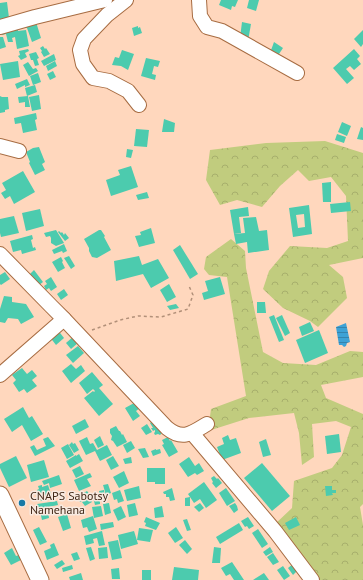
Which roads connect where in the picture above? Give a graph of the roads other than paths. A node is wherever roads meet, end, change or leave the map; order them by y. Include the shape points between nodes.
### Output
1 (105, 0) edge
2 (126, 0) edge
3 (199, 0) edge
4 (0, 27) edge
5 (297, 73) dead end
6 (139, 105) dead end
7 (0, 146) edge
8 (19, 151) dead end
9 (0, 254) edge
10 (64, 319) junction
11 (0, 375) edge
12 (207, 424) dead end
13 (192, 433) junction
14 (0, 495) edge
15 (40, 580) edge
16 (312, 580) edge

1 - 4 street
2 - 6 street via 84,39 80,50 83,64 93,78 109,81 128,91
3 - 5 street via 200,16 207,27 222,31
7 - 8 street
9 - 10 street
10 - 11 street
10 - 13 street via 172,433 181,436
12 - 13 street
13 - 16 street
14 - 15 main road

